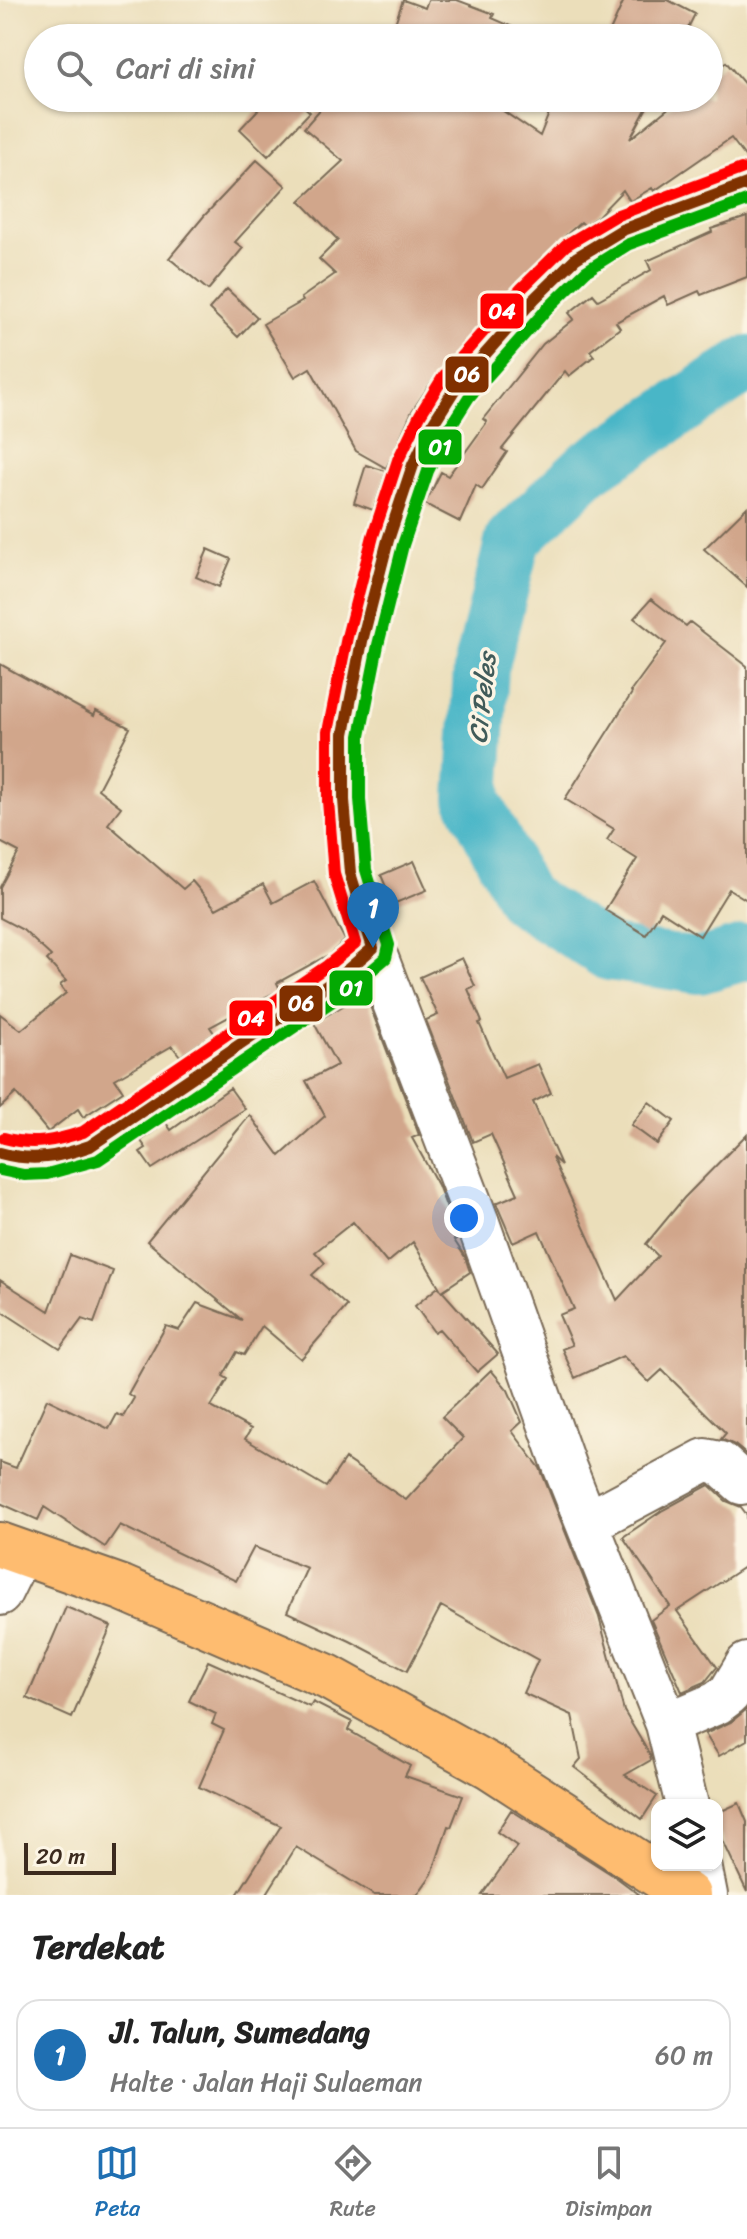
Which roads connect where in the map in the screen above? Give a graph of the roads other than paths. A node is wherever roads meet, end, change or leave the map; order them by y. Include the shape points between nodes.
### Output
1 (747, 184) edge
2 (373, 948) junction
3 (0, 1153) edge
4 (747, 1480) edge
5 (587, 1523) junction
6 (10, 1549) edge
7 (0, 1594) edge
8 (747, 1664) edge
9 (667, 1724) junction
10 (686, 1799) edge
11 (701, 1871) edge
12 (688, 1895) edge
13 (706, 1895) edge

1 - 2 street via 622,230 576,258 456,387 434,422 388,540 344,734 350,873
2 - 3 street via 337,979 90,1146 50,1160
2 - 5 street
4 - 5 street via 742,1483 720,1463 705,1460
5 - 9 street
6 - 7 street
6 - 12 main road via 122,1588 328,1677 491,1767
8 - 9 street via 729,1694 717,1703
9 - 10 street
11 - 13 street

